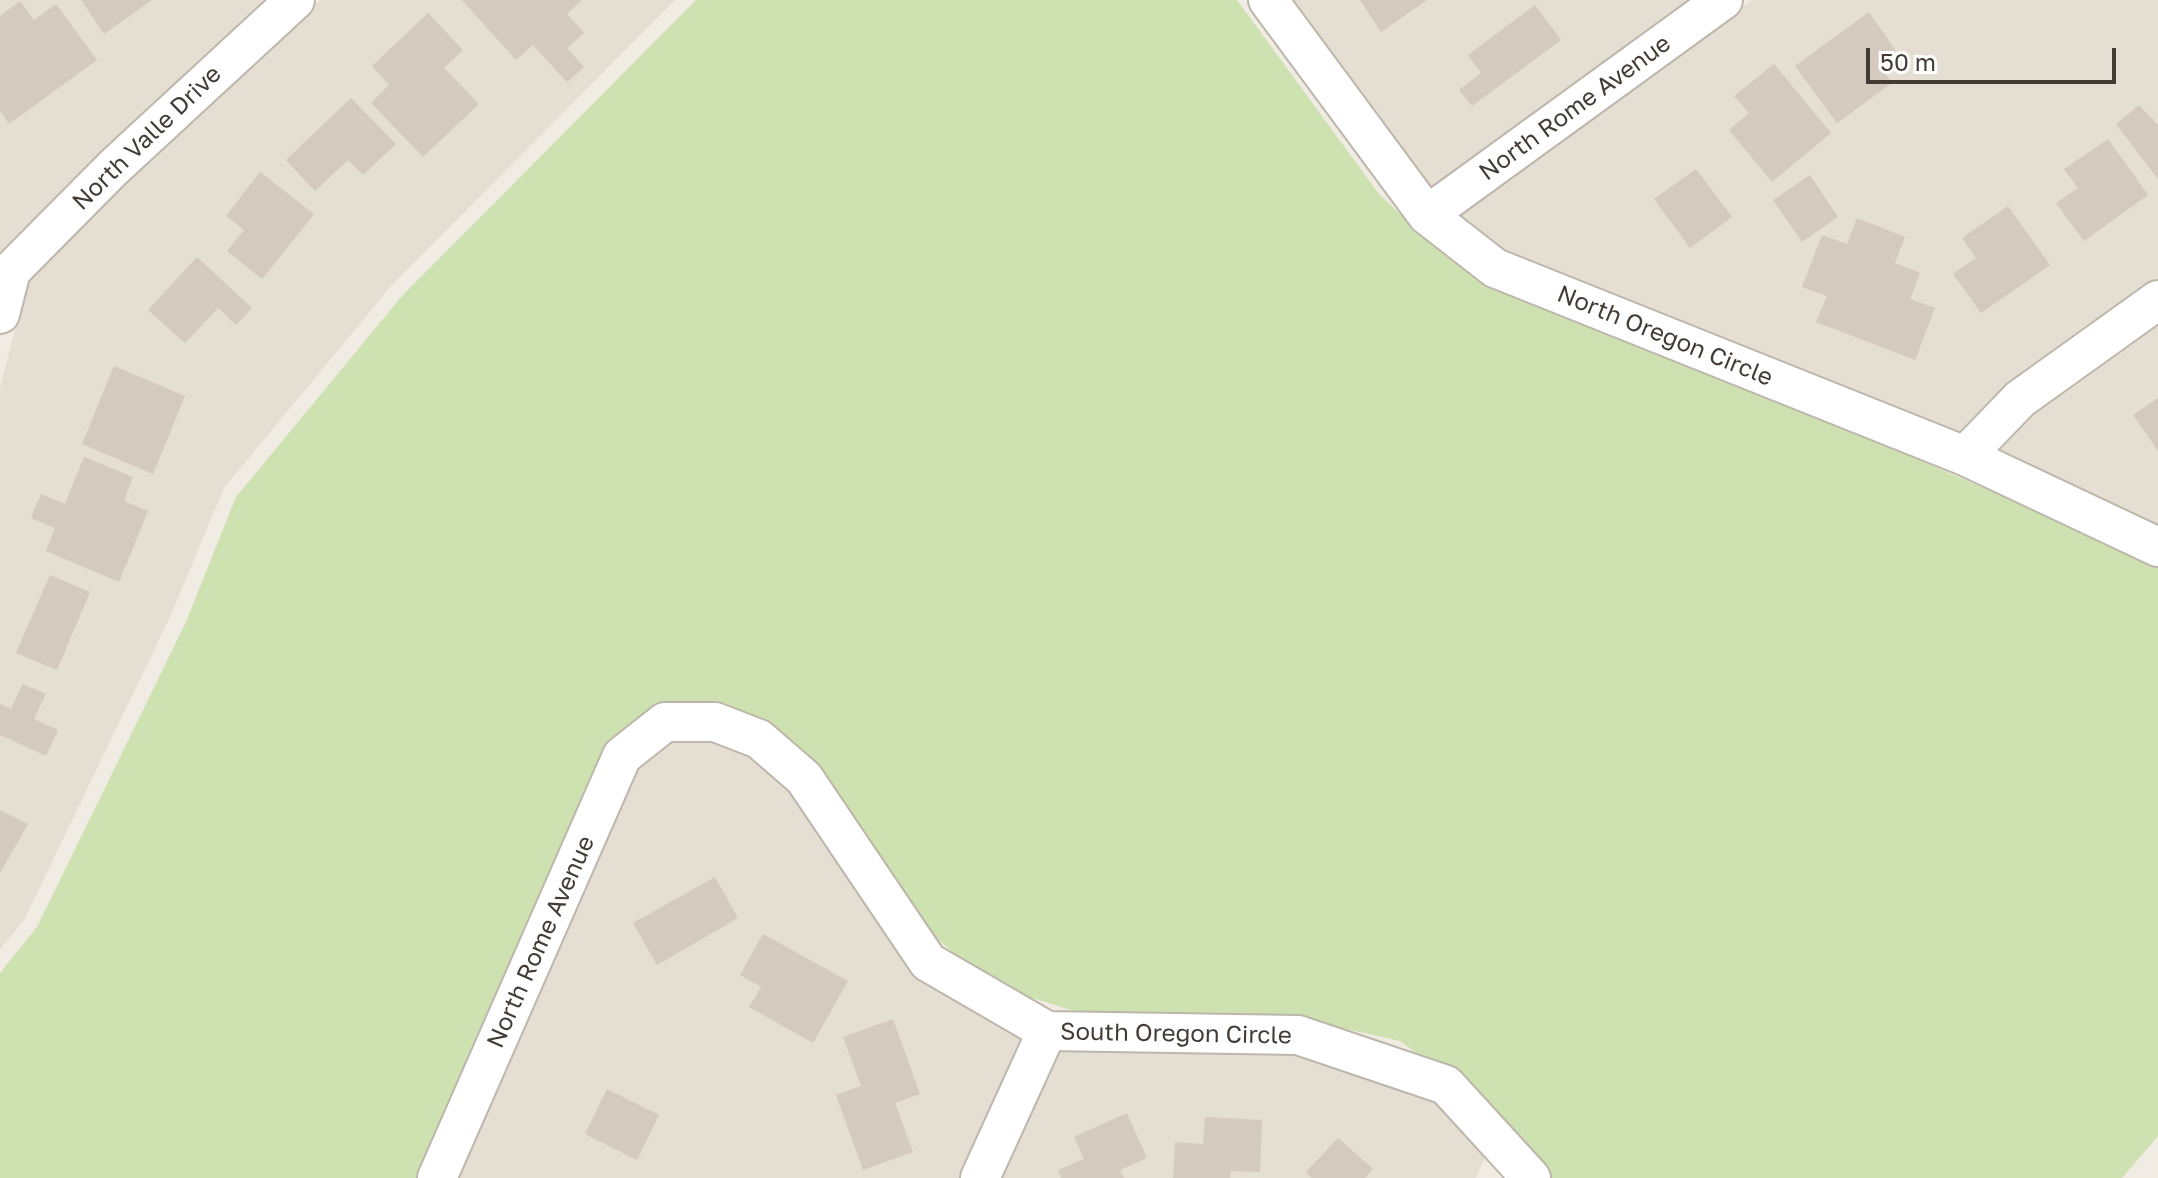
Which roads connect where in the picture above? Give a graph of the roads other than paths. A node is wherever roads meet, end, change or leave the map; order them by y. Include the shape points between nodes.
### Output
1 (295, 0) edge
2 (1268, 0) edge
3 (1723, 0) edge
4 (1427, 215) junction
5 (6, 273) edge
6 (2158, 300) edge
7 (0, 314) edge
8 (1965, 456) junction
9 (2158, 547) edge
10 (665, 722) joint
11 (1047, 1031) junction
12 (1512, 1169) edge
13 (437, 1178) edge
14 (980, 1178) edge

1 - 5 street, North Valle Drive
2 - 4 street, North Oregon Circle
3 - 4 street, North Rome Avenue
4 - 8 street, North Oregon Circle via 1495,268
5 - 7 street
6 - 8 street via 2020,399
8 - 9 street, North Oregon Circle
10 - 11 street, South Oregon Circle via 715,722 759,739 804,778 928,962
10 - 13 street, North Rome Avenue via 622,756
11 - 12 street, South Oregon Circle via 1298,1035 1446,1085
11 - 14 street

